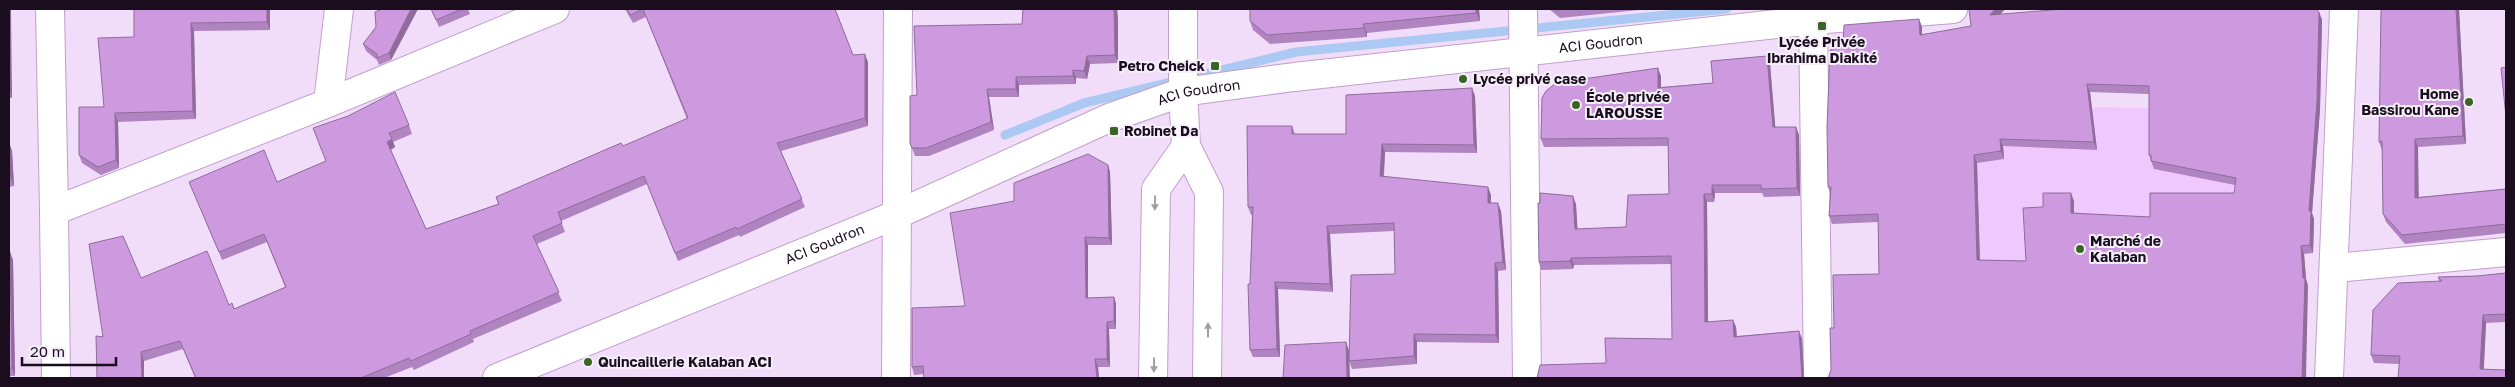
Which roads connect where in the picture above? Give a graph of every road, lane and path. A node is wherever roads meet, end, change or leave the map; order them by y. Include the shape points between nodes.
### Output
1 (50, 9) edge
2 (338, 9) edge
3 (555, 9) edge
4 (898, 9) edge
5 (1183, 9) edge
6 (1523, 9) edge
7 (1953, 9) edge
8 (2344, 9) edge
9 (1813, 20) junction
10 (1524, 53) junction
11 (1183, 92) junction
12 (328, 103) junction
13 (1186, 146) junction
14 (54, 211) junction
15 (898, 214) junction
16 (2506, 252) edge
17 (2335, 268) junction
18 (56, 378) edge
19 (497, 378) edge
20 (896, 378) edge
21 (1154, 378) edge
22 (1208, 378) edge
23 (1527, 378) edge
24 (1818, 378) edge
25 (2329, 378) edge

1 - 14 street
2 - 12 street
3 - 12 street
4 - 15 street
5 - 11 street
6 - 10 street
7 - 9 street, ACI Goudron
8 - 17 street
9 - 10 street, ACI Goudron
9 - 24 street
10 - 11 street, ACI Goudron
10 - 23 street
11 - 13 street
11 - 15 street, ACI Goudron via 1109,118
12 - 14 street
13 -> 21 street via 1156,189
22 -> 13 street via 1209,192
14 - 18 street
15 - 19 street, ACI Goudron
15 - 20 street
16 - 17 street
17 - 25 street

